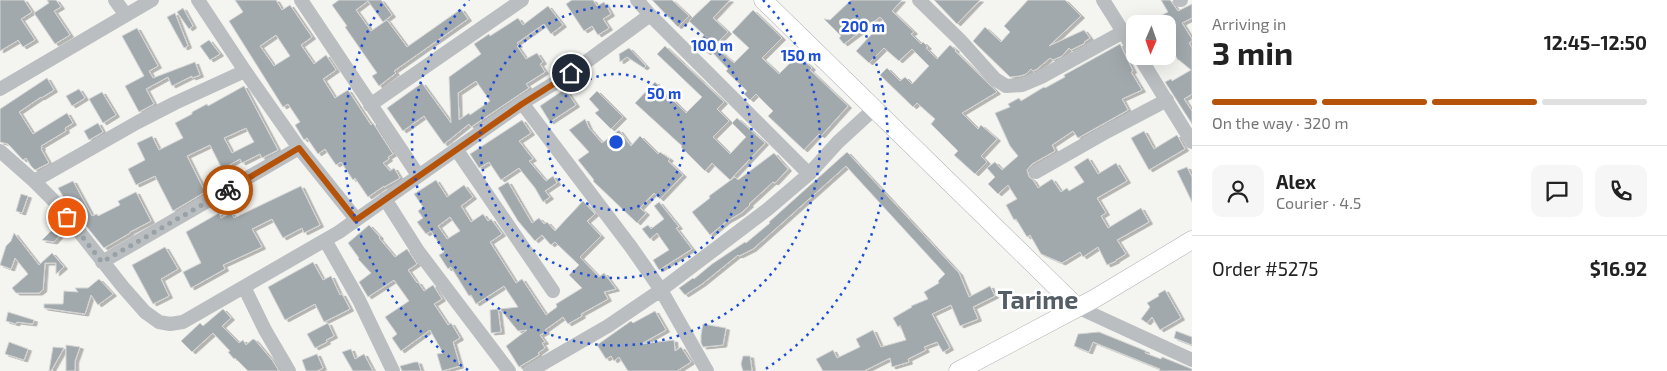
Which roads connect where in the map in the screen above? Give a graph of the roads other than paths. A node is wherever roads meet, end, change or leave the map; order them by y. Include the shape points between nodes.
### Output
1 (115, 0) edge
2 (152, 0) edge
3 (198, 0) edge
4 (301, 0) edge
5 (522, 0) edge
6 (636, 0) edge
7 (763, 0) edge
8 (919, 0) edge
9 (1103, 0) edge
10 (126, 15) junction
11 (650, 15) junction
12 (1123, 32) junction
13 (1126, 36) edge
14 (1145, 65) edge
15 (245, 71) junction
16 (0, 89) edge
17 (1167, 100) junction
18 (522, 104) junction
19 (370, 105) junction
20 (874, 109) junction
21 (1192, 142) edge
22 (299, 148) junction
23 (456, 149) junction
24 (0, 151) edge
25 (1036, 172) dead end
26 (809, 174) junction
27 (418, 176) junction
28 (34, 181) junction
29 (385, 199) junction
30 (356, 220) junction
31 (325, 240) junction
32 (1192, 240) edge
33 (102, 262) junction
34 (244, 287) junction
35 (661, 290) junction
36 (553, 291) dead end
37 (1077, 307) junction
38 (1192, 360) edge
39 (289, 371) edge
40 (393, 371) edge
41 (508, 371) edge
42 (530, 371) edge
43 (707, 371) edge
44 (958, 371) edge

1 - 10 street
2 - 10 street
3 - 15 street
4 - 19 street
5 - 19 street
6 - 11 street
7 - 20 main road
8 - 12 street via 995,79 1006,86 1022,85 1041,77
9 - 12 street
10 - 16 street
11 - 18 street via 571,73
11 - 26 street
12 - 13 street
14 - 17 street
15 - 22 street
15 - 28 street via 138,122
17 - 21 street
17 - 25 street
18 - 23 street
18 - 35 street
19 - 27 street
20 - 26 street
20 - 37 main road
22 - 30 street
22 - 33 street
23 - 27 street
23 - 36 street
24 - 28 street
26 - 35 street
27 - 29 street
28 - 33 street via 58,205
29 - 30 street
29 - 41 street via 418,251
30 - 31 street
31 - 34 street
31 - 40 street via 359,300
32 - 37 main road
33 - 34 street via 145,312 159,322 170,324 183,322
34 - 39 street
35 - 42 street via 608,326
35 - 43 street
37 - 38 street
37 - 44 main road

